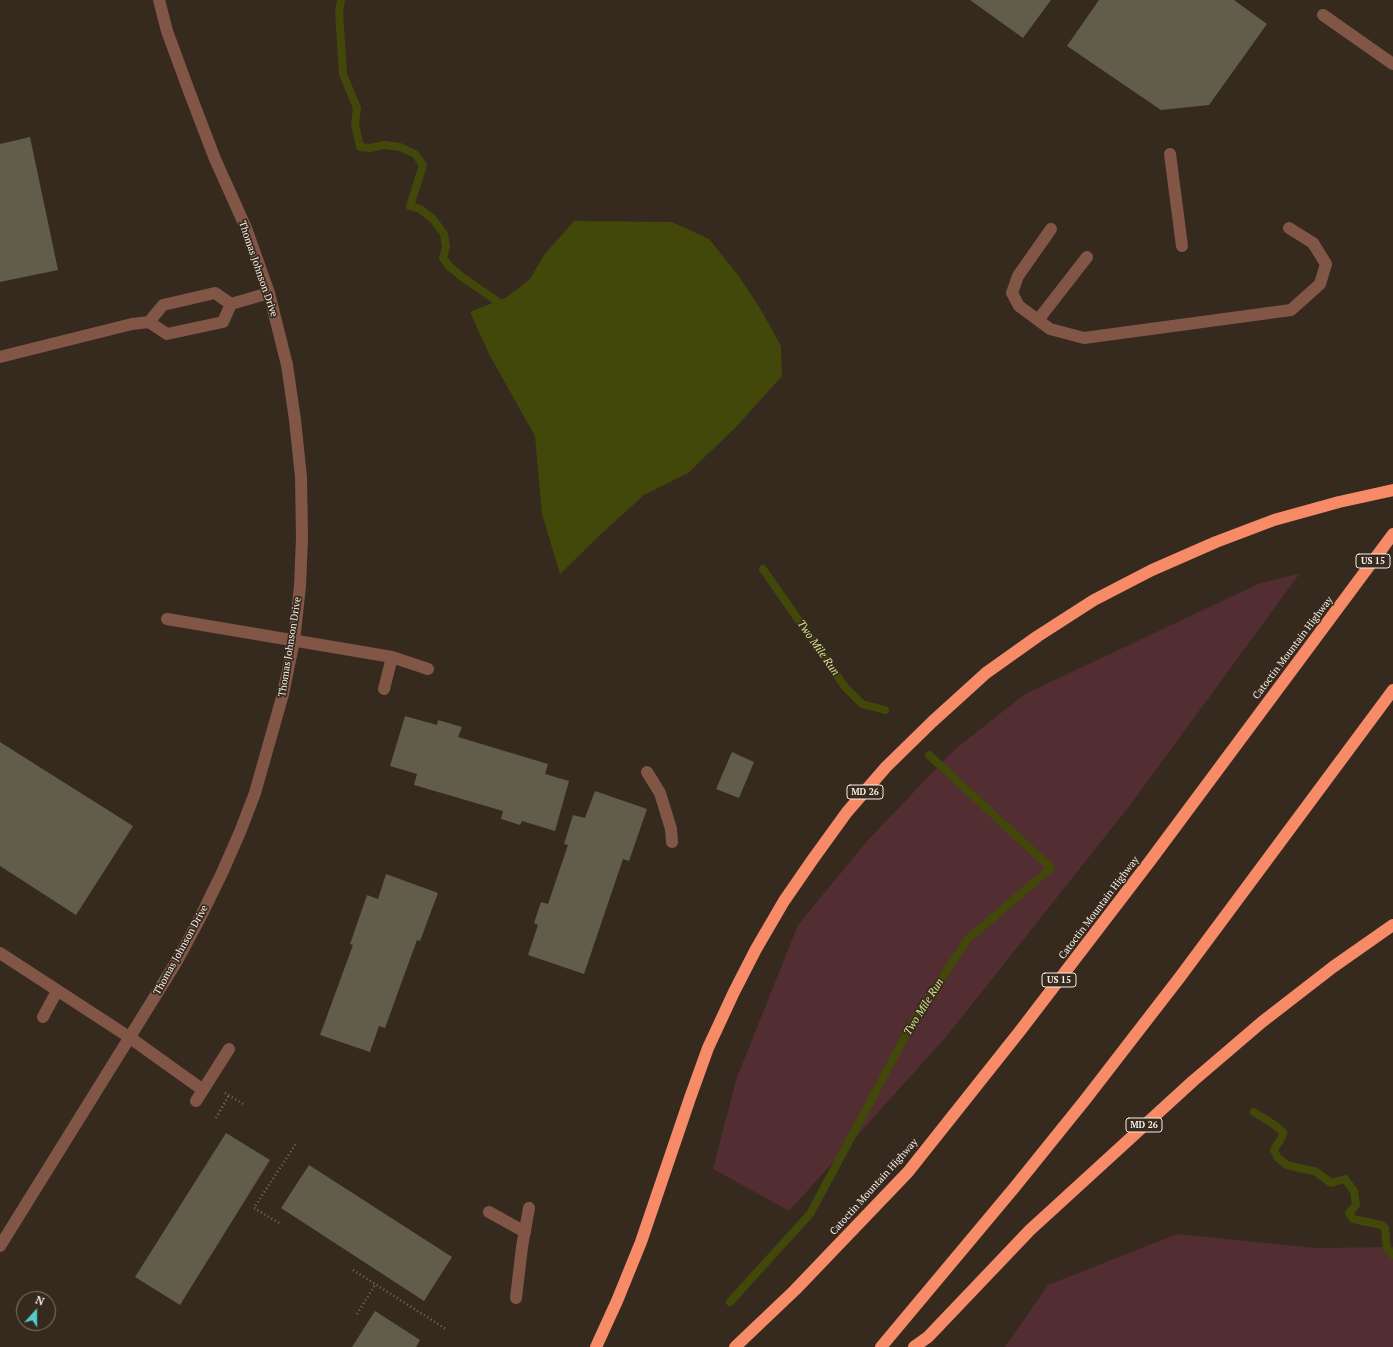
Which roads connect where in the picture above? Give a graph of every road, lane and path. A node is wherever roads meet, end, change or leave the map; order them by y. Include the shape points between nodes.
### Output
1 (159, 0) edge
2 (1324, 15) dead end
3 (1393, 64) edge
4 (1170, 154) dead end
5 (1289, 228) dead end
6 (1051, 229) dead end
7 (1182, 246) dead end
8 (1087, 257) dead end
9 (269, 293) junction
10 (231, 304) junction
11 (1038, 320) junction
12 (149, 322) junction
13 (0, 357) edge
14 (1393, 490) edge
15 (1393, 534) edge
16 (167, 619) dead end
17 (294, 641) junction
18 (392, 657) junction
19 (428, 669) dead end
20 (384, 689) dead end
21 (1393, 690) edge
22 (647, 772) dead end
23 (672, 842) dead end
24 (1393, 925) edge
25 (0, 953) edge
26 (57, 991) junction
27 (43, 1017) dead end
28 (129, 1038) junction
29 (229, 1049) dead end
30 (203, 1090) junction
31 (229, 1095) dead end
32 (196, 1101) dead end
33 (216, 1118) dead end
34 (297, 1142) dead end
35 (529, 1208) dead end
36 (489, 1212) dead end
37 (279, 1223) dead end
38 (525, 1232) junction
39 (0, 1246) edge
40 (353, 1270) dead end
41 (375, 1285) junction
42 (516, 1298) dead end
43 (357, 1314) dead end
44 (446, 1329) dead end
45 (596, 1347) edge
46 (735, 1347) edge
47 (881, 1347) edge
48 (914, 1347) edge

1 - 9 street, Thomas Johnson Drive via 167,31 189,91 215,159 246,228
2 - 3 street
4 - 7 street
5 - 11 street via 1313,244 1326,264 1320,284 1291,310 1084,338 1050,328
6 - 11 street via 1018,276 1012,293 1020,306
8 - 11 street
9 - 10 street
9 - 17 street, Thomas Johnson Drive via 287,365 301,477 300,586
10 - 12 street via 215,293 163,305
10 - 12 street via 223,322 216,324 168,334
12 - 13 street
14 - 45 highway, MD 26 via 1274,520 1152,570 1094,600 986,673 886,767 847,812 813,859 756,948 708,1048 642,1242
15 - 46 highway, Catoctin Mountain Highway / US 15 via 1136,880 908,1172 795,1290
16 - 17 street
17 - 18 street
17 - 28 street, Thomas Johnson Drive via 271,742 240,832 177,961
18 - 19 street
18 - 20 street
21 - 47 highway via 1180,977 1085,1100
22 - 23 street via 660,793 671,829
24 - 48 highway, MD 26 via 1262,1022 1193,1080 1030,1230 928,1337
25 - 26 street
26 - 27 street
26 - 28 street
28 - 30 street
28 - 39 street, Thomas Johnson Drive
29 - 30 street
30 - 32 street
31 - 33 path
34 - 37 path via 254,1208
35 - 38 street
36 - 38 street
38 - 42 street
40 - 41 path
41 - 43 path
41 - 44 path

